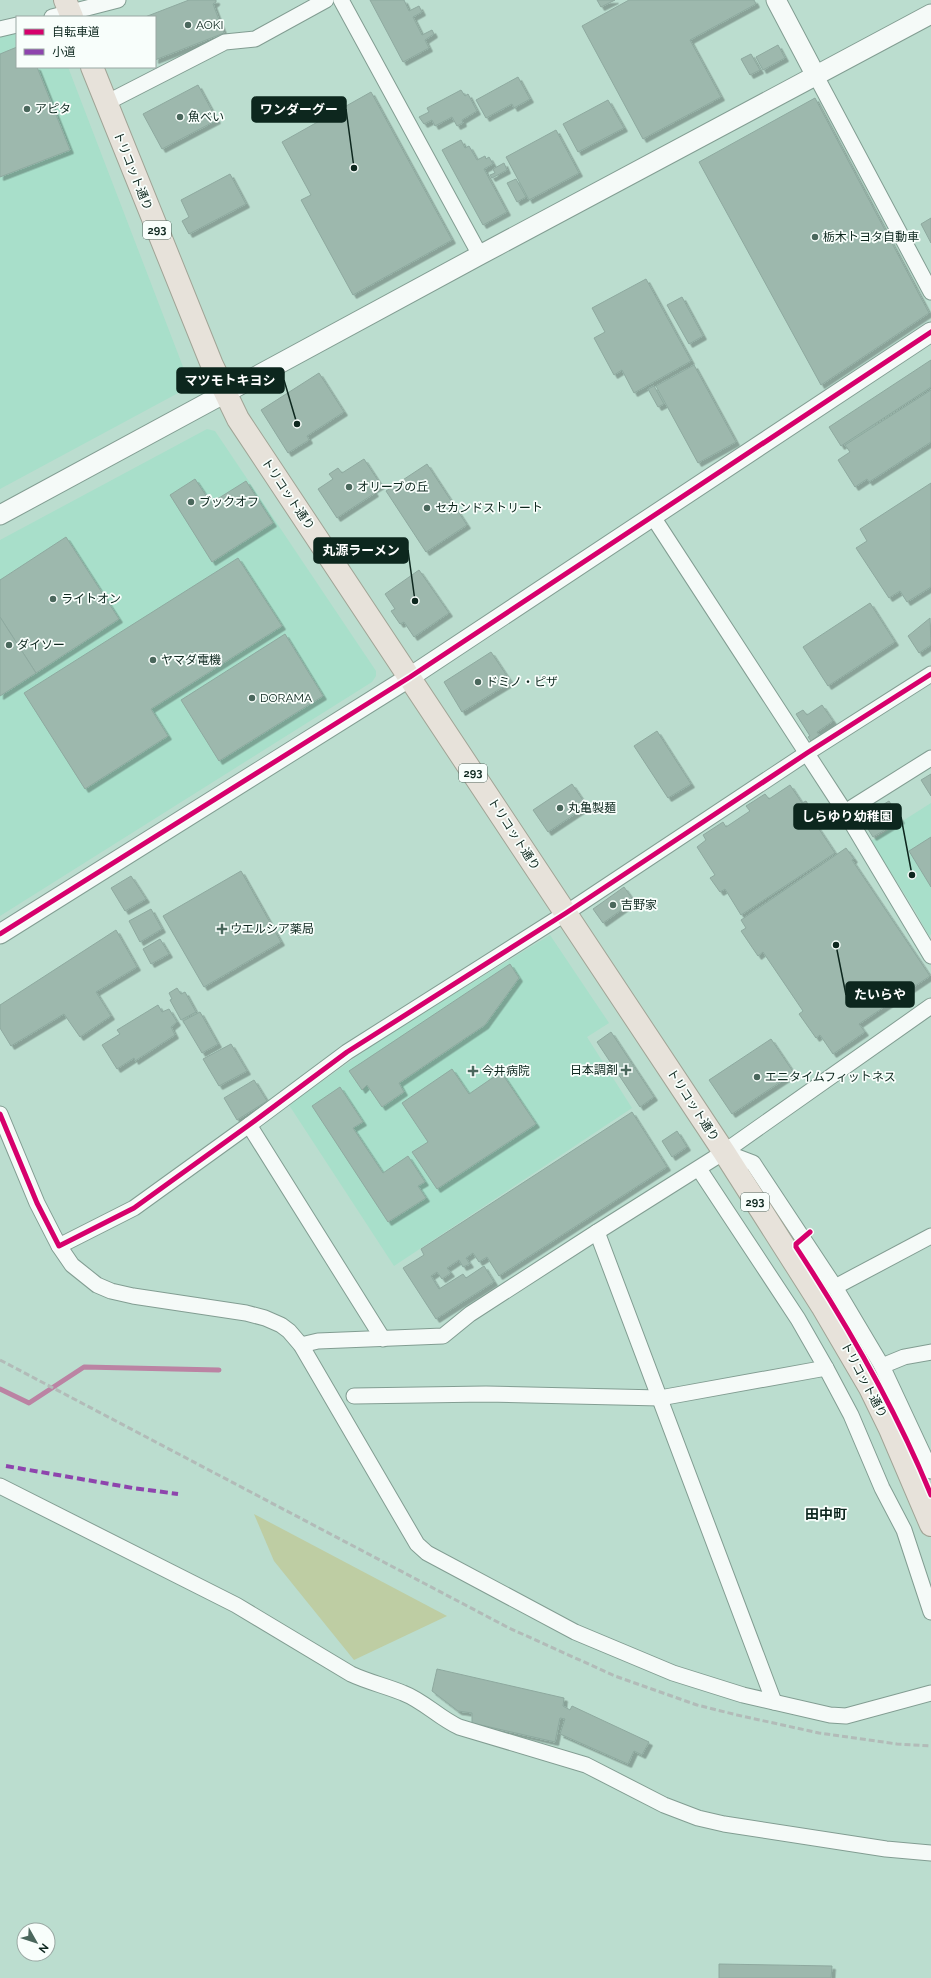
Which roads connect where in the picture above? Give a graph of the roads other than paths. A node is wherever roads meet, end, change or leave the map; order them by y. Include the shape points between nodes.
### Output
1 (118, 0) edge
2 (326, 0) edge
3 (341, 0) edge
4 (776, 0) edge
5 (65, 12) edge
6 (931, 14) edge
7 (16, 25) edge
8 (0, 29) edge
9 (92, 68) edge
10 (816, 76) junction
11 (106, 103) junction
12 (480, 255) junction
13 (931, 292) edge
14 (931, 332) edge
15 (225, 393) junction
16 (0, 515) edge
17 (653, 517) junction
18 (931, 674) edge
19 (410, 677) junction
20 (807, 753) junction
21 (931, 758) edge
22 (845, 812) junction
23 (566, 913) junction
24 (0, 934) edge
25 (931, 956) edge
26 (931, 1006) edge
27 (0, 1114) edge
28 (249, 1125) junction
29 (724, 1152) junction
30 (698, 1169) junction
31 (597, 1232) junction
32 (931, 1236) edge
33 (59, 1246) junction
34 (835, 1287) junction
35 (383, 1339) junction
36 (301, 1345) junction
37 (931, 1352) edge
38 (882, 1366) junction
39 (826, 1368) junction
40 (354, 1396) dead end
41 (660, 1398) junction
42 (931, 1471) edge
43 (0, 1486) edge
44 (931, 1525) edge
45 (931, 1612) edge
46 (931, 1692) edge
47 (774, 1702) junction
48 (931, 1852) edge

1 - 5 street
2 - 11 street via 255,39 225,42
3 - 12 street
4 - 10 street
6 - 10 street
7 - 8 street
9 - 11 highway, トリコット通り / 293
10 - 12 street
10 - 13 street
11 - 15 highway, トリコット通り / 293
12 - 15 street
14 - 17 street
15 - 16 street
15 - 19 highway, トリコット通り / 293 via 238,419
17 - 19 street
17 - 20 street
18 - 20 street
19 - 23 highway, トリコット通り / 293
19 - 24 street
20 - 22 street
20 - 23 street
21 - 22 street
22 - 25 street
23 - 28 street via 347,1052
23 - 29 highway, トリコット通り / 293
26 - 29 street
27 - 33 street via 37,1203
28 - 33 street via 134,1208
28 - 35 street
29 - 30 street
29 - 34 street via 754,1163
29 - 44 highway, トリコット通り / 293 via 870,1388
30 - 31 street
30 - 39 street via 798,1319
31 - 35 street via 470,1314 443,1336
31 - 41 street
32 - 34 street
33 - 36 street via 72,1265 97,1285 111,1291 265,1318 289,1331
34 - 38 street
35 - 36 street via 318,1341
36 - 47 street via 417,1544 427,1553 575,1632 707,1685
37 - 38 street via 904,1357
38 - 42 street
39 - 41 street
39 - 45 street via 851,1415 882,1488 904,1530
40 - 41 street via 486,1394
41 - 47 street
43 - 48 street via 236,1605 351,1674 367,1682 404,1693 459,1727 586,1765 664,1805 698,1818 886,1849
46 - 47 street via 846,1716 830,1715

